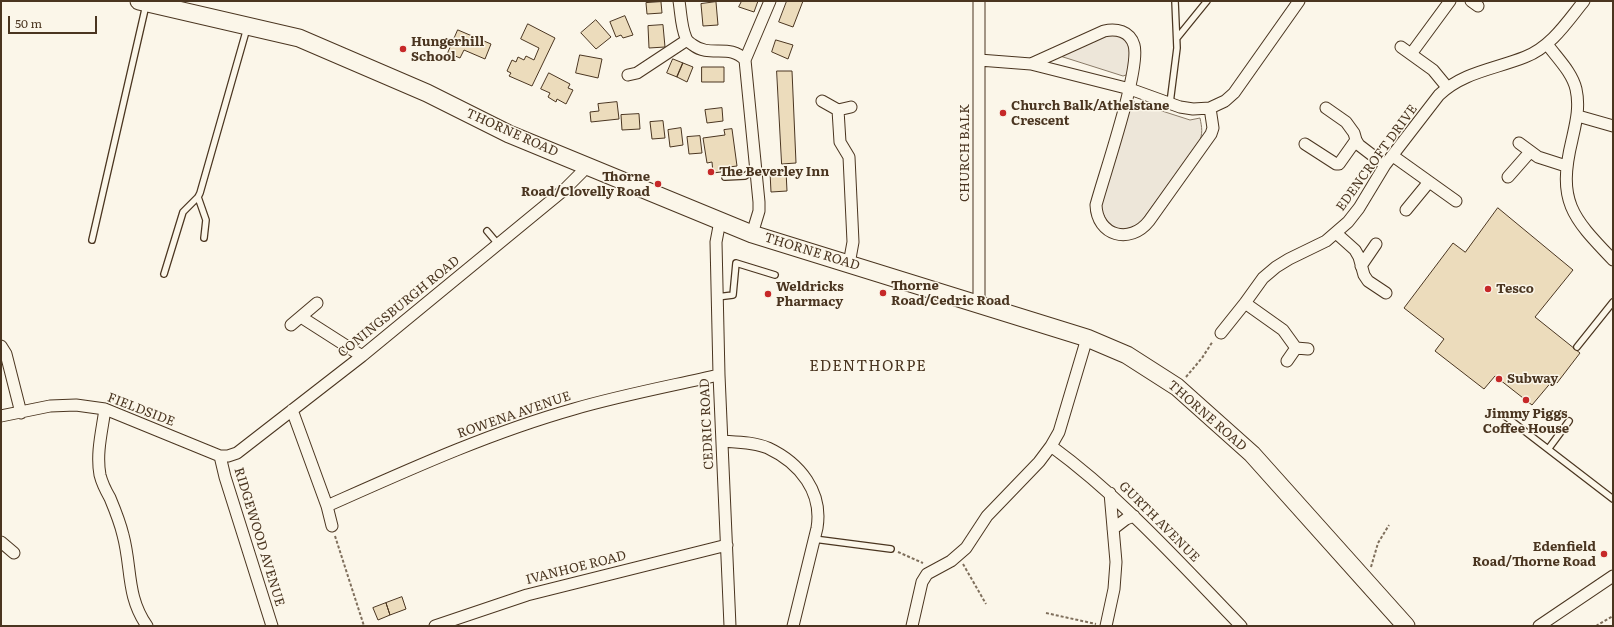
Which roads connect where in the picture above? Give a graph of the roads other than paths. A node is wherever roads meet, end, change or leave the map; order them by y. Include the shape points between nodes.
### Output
1 (679, 1) edge
2 (770, 1) edge
3 (979, 1) edge
4 (1175, 1) edge
5 (1207, 1) edge
6 (1299, 1) edge
7 (1450, 1) edge
8 (1584, 1) edge
9 (142, 2) edge
10 (248, 26) junction
11 (1177, 38) junction
12 (687, 40) junction
13 (1547, 44) junction
14 (1401, 47) dead end
15 (1411, 54) junction
16 (745, 60) junction
17 (979, 60) junction
18 (1031, 64) junction
19 (628, 75) dead end
20 (1447, 87) junction
21 (1130, 89) junction
22 (822, 101) dead end
23 (1170, 103) junction
24 (851, 107) dead end
25 (1210, 108) junction
26 (1326, 108) dead end
27 (838, 110) junction
28 (1578, 116) junction
29 (1613, 126) edge
30 (1356, 140) junction
31 (1518, 143) dead end
32 (1306, 144) dead end
33 (1530, 152) junction
34 (1393, 156) junction
35 (585, 165) junction
36 (1385, 165) junction
37 (1566, 166) junction
38 (756, 167) junction
39 (725, 177) dead end
40 (1508, 177) dead end
41 (1429, 182) junction
42 (198, 197) junction
43 (1456, 201) dead end
44 (1406, 210) dead end
45 (720, 221) junction
46 (487, 231) dead end
47 (1336, 233) junction
48 (752, 234) junction
49 (204, 238) dead end
50 (92, 240) dead end
51 (498, 244) junction
52 (1376, 244) dead end
53 (1613, 260) edge
54 (849, 264) junction
55 (1361, 266) junction
56 (164, 274) dead end
57 (775, 275) dead end
58 (1386, 293) dead end
59 (717, 297) junction
60 (1613, 302) edge
61 (317, 303) dead end
62 (1246, 303) junction
63 (979, 305) junction
64 (301, 317) junction
65 (291, 325) dead end
66 (1221, 333) road end
67 (1087, 338) junction
68 (1, 346) edge
69 (1577, 347) dead end
70 (1296, 348) junction
71 (1308, 349) dead end
72 (362, 356) junction
73 (1287, 361) dead end
74 (719, 375) junction
75 (105, 409) junction
76 (292, 410) junction
77 (21, 413) junction
78 (1, 416) edge
79 (1505, 416) dead end
80 (1569, 421) dead end
81 (722, 441) junction
82 (1051, 446) junction
83 (1549, 448) junction
84 (220, 456) junction
85 (1110, 493) junction
86 (1613, 499) edge
87 (327, 506) junction
88 (1134, 516) junction
89 (332, 526) road end
90 (1113, 529) junction
91 (814, 539) junction
92 (1, 542) edge
93 (727, 545) junction
94 (891, 549) road end
95 (14, 553) dead end
96 (1613, 576) edge
97 (1102, 625) edge
98 (1402, 625) edge
99 (147, 626) edge
100 (272, 626) edge
101 (435, 626) edge
102 (730, 626) edge
103 (793, 626) edge
104 (912, 626) edge
105 (1241, 626) edge
106 (1539, 626) edge

1 - 12 street via 682,28
2 - 16 street
3 - 17 street, CHURCH BALK
4 - 11 lane
5 - 11 lane
6 - 25 street via 1234,93 1225,101
7 - 15 street
8 - 13 street, EDENCROFT DRIVE
9 - 10 main road, THORNE ROAD
9 - 50 lane
10 - 35 main road, THORNE ROAD via 299,38 427,93 509,134
10 - 42 lane
11 - 23 lane
12 - 16 street via 696,48 706,51 731,51
12 - 19 street via 637,73
13 - 20 street, EDENCROFT DRIVE via 1526,57 1483,70
13 - 28 street via 1572,78
14 - 15 street
15 - 20 street via 1433,70
16 - 38 street
17 - 18 street
17 - 63 street, CHURCH BALK
18 - 21 street
18 - 21 street via 1104,32 1117,30 1128,35 1134,44
20 - 34 street, EDENCROFT DRIVE
21 - 23 street
21 - 25 street via 1096,205 1102,224 1116,234 1140,230 1149,221 1211,134 1213,124
22 - 27 street
23 - 25 street via 1193,109
24 - 27 street
26 - 30 street via 1346,122
27 - 54 street via 840,142 849,157 853,242
28 - 29 street
28 - 37 street
30 - 32 street via 1339,164
30 - 36 street
31 - 33 street
33 - 37 street via 1547,161
33 - 40 street
34 - 36 street, EDENCROFT DRIVE
34 - 41 street
35 - 45 main road, THORNE ROAD
35 - 51 street, CONINGSBURGH ROAD via 582,172 564,190
36 - 47 street, EDENCROFT DRIVE via 1359,208
37 - 53 street via 1567,198 1572,209 1588,234
38 - 39 lane via 745,176
38 - 48 street via 759,211
41 - 43 street
41 - 44 street
42 - 49 lane via 206,220
42 - 56 lane via 183,212
45 - 48 main road, THORNE ROAD
45 - 59 street, CEDRIC ROAD via 716,242
46 - 51 lane
47 - 55 street via 1355,250
47 - 62 street, EDENCROFT DRIVE via 1326,241 1276,267 1263,278
48 - 54 main road, THORNE ROAD
51 - 72 street, CONINGSBURGH ROAD
52 - 55 street
54 - 63 main road, THORNE ROAD
55 - 58 street via 1368,281
57 - 59 lane via 736,263 733,295
59 - 74 street, CEDRIC ROAD
60 - 69 lane
61 - 64 street
62 - 66 street, EDENCROFT DRIVE
62 - 70 street via 1283,330
63 - 67 main road, THORNE ROAD
64 - 65 street
64 - 72 street
67 - 82 street via 1059,432
67 - 98 main road, THORNE ROAD via 1127,355 1177,387 1252,454
68 - 77 street via 8,359
70 - 71 street
70 - 73 street
72 - 76 street, CONINGSBURGH ROAD
74 - 81 street, CEDRIC ROAD
74 - 87 street, ROWENA AVENUE via 574,409 537,421 463,447
75 - 77 street, FIELDSIDE via 76,405 50,406
75 - 84 street, FIELDSIDE
75 - 99 street via 98,455 100,477 124,537 134,601
76 - 84 street, CONINGSBURGH ROAD via 237,453
76 - 87 street
77 - 78 street, FIELDSIDE
79 - 83 lane
80 - 83 lane
81 - 91 street via 767,448 803,474 818,505
81 - 93 street, CEDRIC ROAD
82 - 85 street, GURTH AVENUE
82 - 104 street via 987,516 966,548 927,574 922,582
83 - 86 lane
84 - 100 street, RIDGEWOOD AVENUE
85 - 88 street, GURTH AVENUE
85 - 90 street
87 - 89 street
88 - 90 street
88 - 105 street, GURTH AVENUE
90 - 97 street via 1116,562 1114,589
91 - 94 lane
91 - 103 street
92 - 95 street
93 - 101 street, IVANHOE ROAD via 527,595
93 - 102 street, CEDRIC ROAD
96 - 106 street

